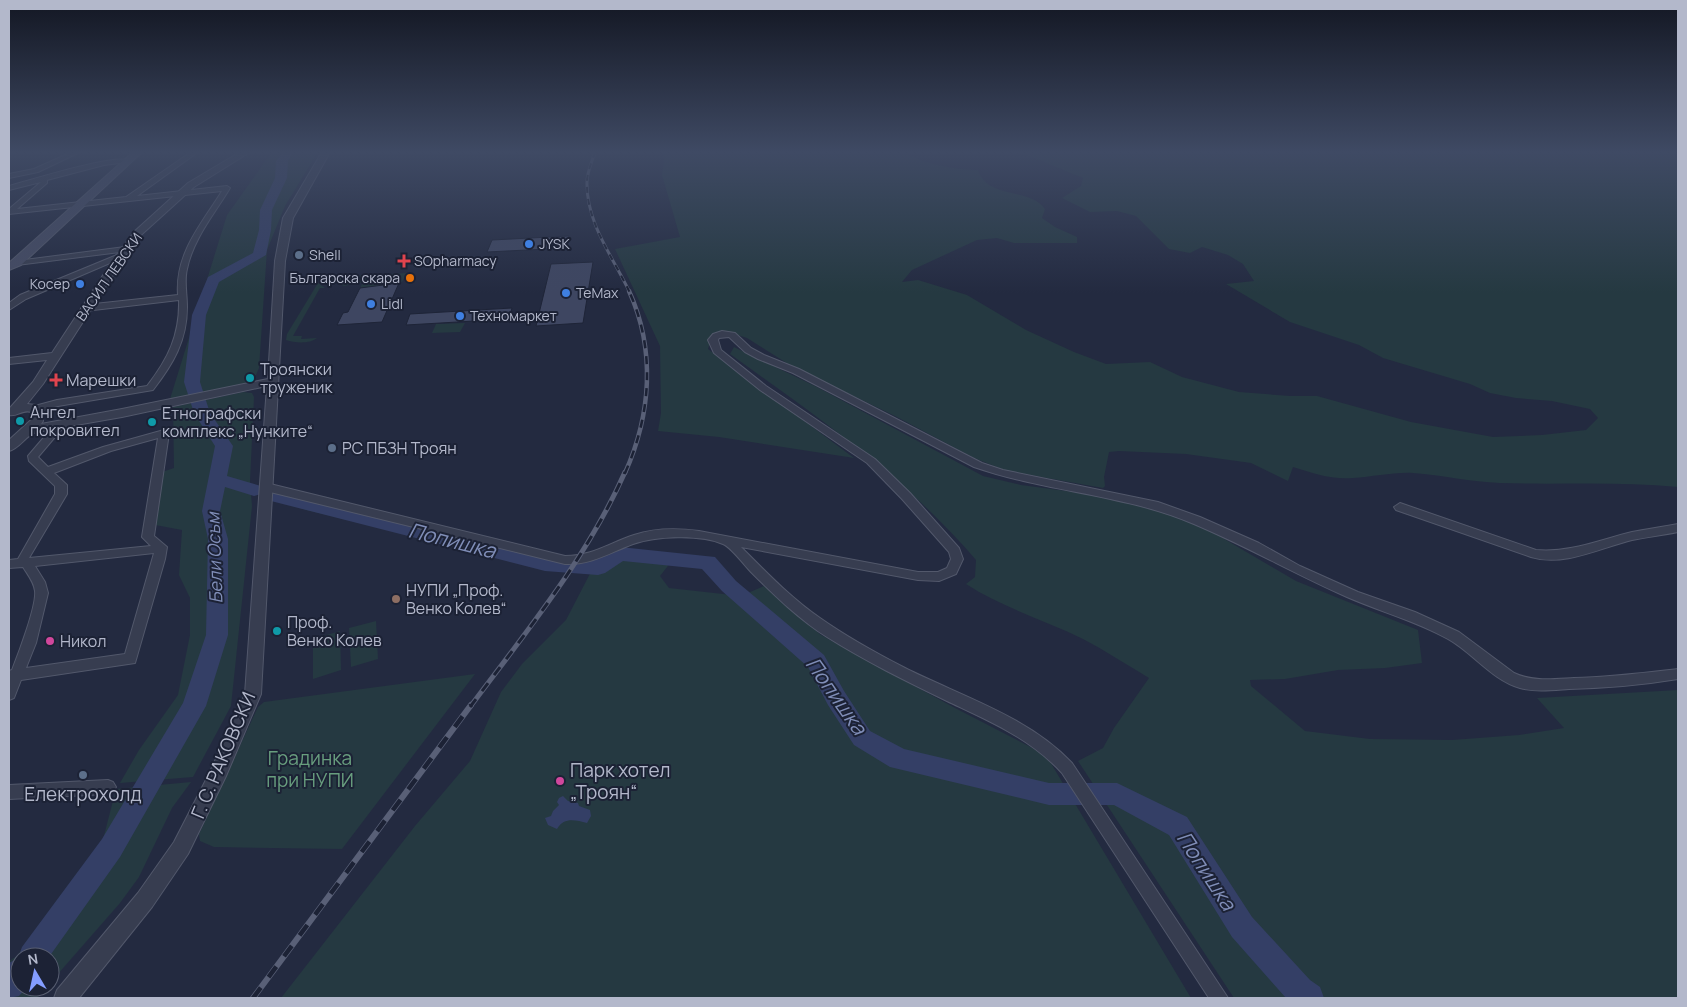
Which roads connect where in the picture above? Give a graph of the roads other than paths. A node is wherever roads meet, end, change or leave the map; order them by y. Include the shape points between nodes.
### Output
1 (25, 199) edge
2 (85, 199) edge
3 (128, 199) edge
4 (175, 199) edge
5 (220, 199) edge
6 (299, 199) edge
7 (80, 204) junction
8 (9, 212) edge
9 (122, 253) junction
10 (11, 264) edge
11 (183, 297) junction
12 (9, 307) edge
13 (85, 308) junction
14 (54, 356) junction
15 (9, 361) edge
16 (273, 381) junction
17 (37, 384) junction
18 (169, 403) joint
19 (35, 412) junction
20 (12, 413) edge
21 (81, 421) junction
22 (61, 424) junction
23 (25, 432) junction
24 (9, 435) edge
25 (9, 446) edge
26 (46, 472) junction
27 (266, 487) junction
28 (1400, 507) dead end
29 (1678, 528) edge
30 (727, 540) junction
31 (161, 548) junction
32 (25, 562) junction
33 (9, 564) edge
34 (1678, 674) edge
35 (12, 675) edge
36 (9, 694) edge
37 (108, 787) dead end
38 (9, 792) edge
39 (65, 998) edge
40 (1219, 998) edge

1 - 8 street
2 - 7 main road
3 - 7 street
4 - 9 street, ВАСИЛ ЛЕВСКИ via 138,233
5 - 11 street via 183,266
6 - 16 street, Г. С. РАКОВСКИ via 288,218 278,271
7 - 8 street
7 - 10 main road
9 - 10 street
9 - 12 street via 23,297
9 - 13 street, ВАСИЛ ЛЕВСКИ
11 - 13 street
11 - 19 street via 182,334 177,350 150,388 57,403
13 - 14 street, ВАСИЛ ЛЕВСКИ
14 - 15 street
14 - 17 street, ВАСИЛ ЛЕВСКИ
16 - 18 street
16 - 27 street, Г. С. РАКОВСКИ
17 - 19 street, ВАСИЛ ЛЕВСКИ via 32,398
17 - 20 street, ВАСИЛ ЛЕВСКИ
18 - 21 street
19 - 20 street
19 - 21 street via 48,423
19 - 23 street via 30,429
21 - 22 street
22 - 23 street
22 - 26 street via 33,456
23 - 24 street
23 - 25 street
26 - 31 street via 107,449 164,433 148,537
26 - 32 street via 60,485 61,494 23,558
27 - 30 street via 564,560 589,560 637,538 658,534 689,534
27 - 39 street, Г. С. РАКОВСКИ via 252,694 242,720 181,848 145,900
28 - 29 street via 1535,554 1554,556
30 - 34 street via 934,577 949,574 957,559 952,547 871,461 763,388 717,350 713,340 727,334 760,357 796,371 978,465 1001,474 1158,506 1196,520 1255,546 1296,569 1454,636 1522,683 1541,686 1615,682
30 - 40 street via 781,595 816,623 878,659 1035,738 1054,752
31 - 32 street
31 - 35 street via 130,659
32 - 33 street
32 - 35 street via 39,582 42,593 29,643
35 - 36 street
37 - 38 street

